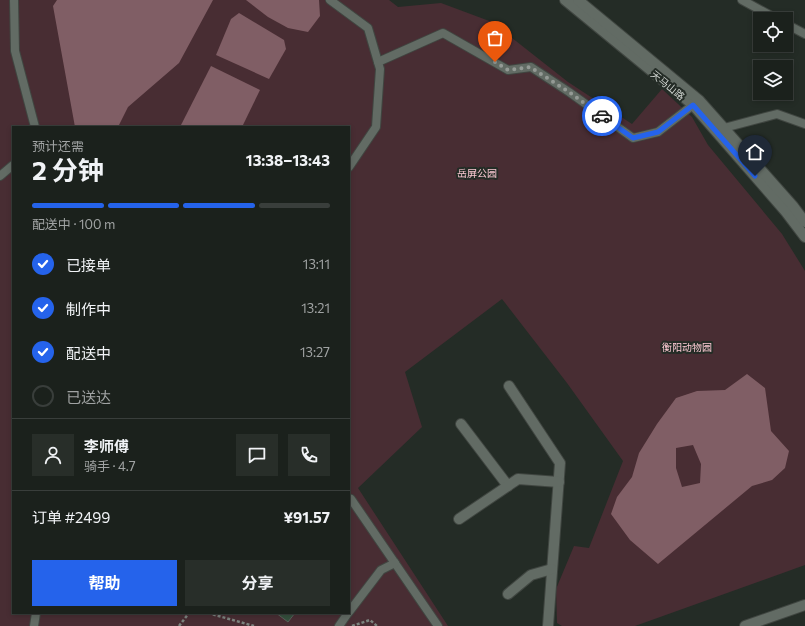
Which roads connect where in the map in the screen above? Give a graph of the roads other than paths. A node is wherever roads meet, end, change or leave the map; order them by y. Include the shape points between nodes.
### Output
1 (14, 0) edge
2 (330, 0) edge
3 (565, 0) edge
4 (578, 0) edge
5 (742, 0) edge
6 (764, 12) edge
7 (793, 28) edge
8 (805, 34) edge
9 (378, 62) junction
10 (693, 105) junction
11 (805, 124) edge
12 (35, 126) edge
13 (724, 128) junction
14 (12, 166) edge
15 (350, 166) edge
16 (0, 176) edge
17 (805, 222) edge
18 (805, 237) edge
19 (510, 386) dead end
20 (461, 424) dead end
21 (559, 482) junction
22 (508, 486) junction
23 (352, 499) dead end
24 (459, 519) dead end
25 (395, 563) junction
26 (552, 569) junction
27 (508, 594) dead end
28 (805, 605) edge
29 (805, 611) edge
30 (350, 612) edge
31 (36, 614) edge
32 (348, 614) edge
33 (34, 626) edge
34 (338, 626) edge
35 (438, 626) edge
36 (548, 626) edge
37 (745, 626) edge
38 (762, 626) edge

1 - 12 lane via 16,51
2 - 9 lane via 368,28
3 - 10 street, 天马山路
4 - 13 street, 天马山路 via 700,100
5 - 6 lane
7 - 8 lane
9 - 10 lane via 443,33 508,70 530,67 633,138 658,132
9 - 15 lane via 380,69 376,127
10 - 18 street, 天马山路
11 - 13 lane via 777,114
13 - 17 street, 天马山路
14 - 16 lane
19 - 21 street via 560,463
20 - 22 street
21 - 22 street via 518,479
21 - 26 street
22 - 24 street
23 - 25 lane
25 - 30 lane via 381,570
25 - 35 lane
26 - 27 street via 530,576
26 - 36 street
28 - 37 street
29 - 38 street
31 - 33 lane
32 - 34 lane

